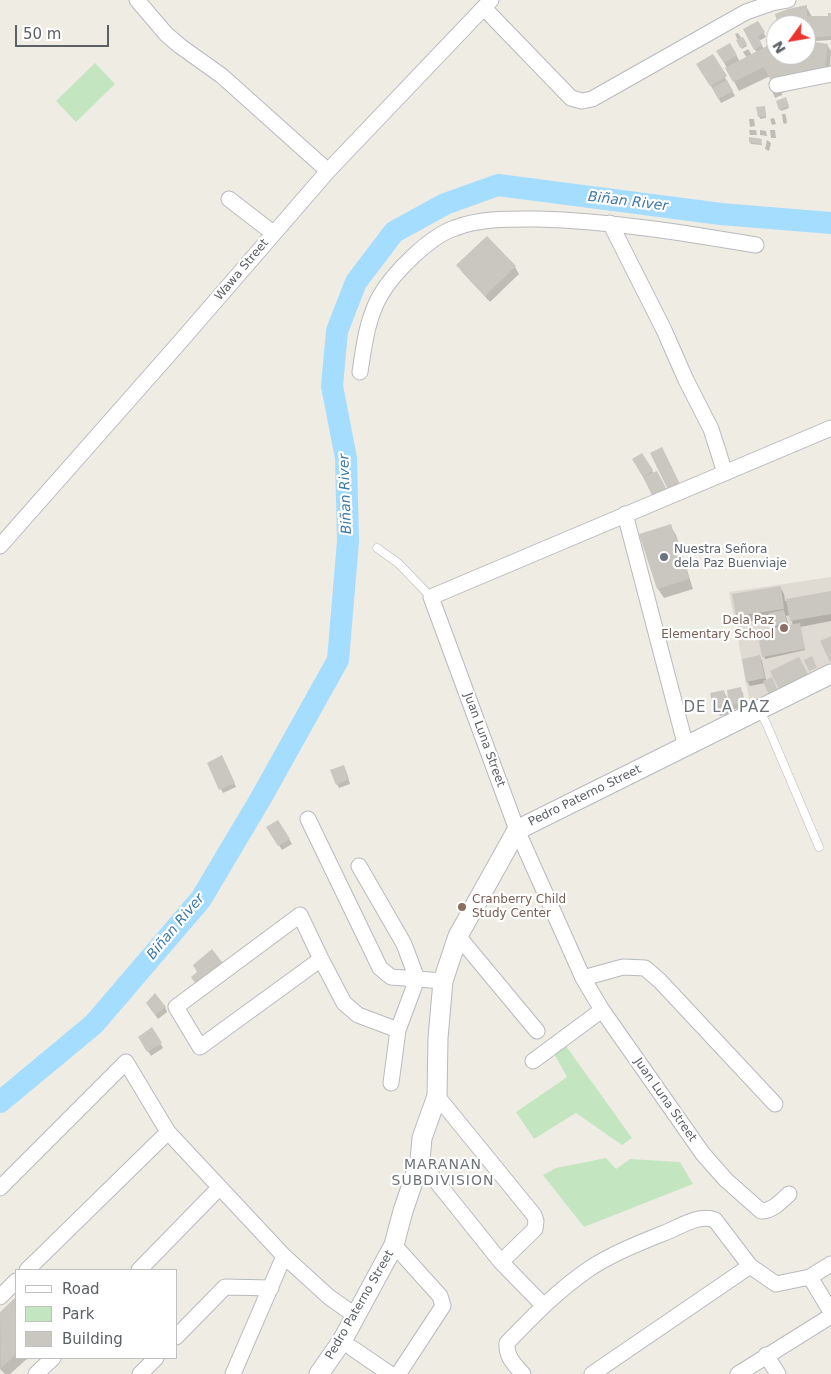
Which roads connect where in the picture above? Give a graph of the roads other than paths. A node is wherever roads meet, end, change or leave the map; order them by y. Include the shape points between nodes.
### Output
1 (137, 0) edge
2 (788, 0) edge
3 (487, 4) edge
4 (831, 74) edge
5 (778, 85) dead end
6 (328, 171) junction
7 (229, 199) dead end
8 (610, 223) junction
9 (273, 233) junction
10 (756, 245) dead end
11 (360, 372) dead end
12 (831, 428) edge
13 (725, 473) junction
14 (625, 514) junction
15 (0, 546) edge
16 (377, 548) dead end
17 (431, 596) junction
18 (831, 674) edge
19 (759, 709) junction
20 (686, 747) junction
21 (308, 819) dead end
22 (517, 830) junction
23 (819, 848) dead end
24 (359, 866) dead end
25 (458, 936) junction
26 (320, 959) junction
27 (417, 978) junction
28 (582, 978) junction
29 (443, 981) junction
30 (602, 1010) junction
31 (398, 1030) junction
32 (537, 1031) dead end
33 (532, 1061) dead end
34 (391, 1083) dead end
35 (437, 1096) junction
36 (775, 1104) dead end
37 (168, 1132) junction
38 (420, 1161) junction
39 (0, 1188) edge
40 (219, 1188) junction
41 (789, 1194) dead end
42 (394, 1246) junction
43 (284, 1256) junction
44 (501, 1262) junction
45 (831, 1264) edge
46 (750, 1266) junction
47 (29, 1269) edge
48 (140, 1269) edge
49 (810, 1277) junction
50 (15, 1282) edge
51 (271, 1288) junction
52 (0, 1297) edge
53 (543, 1305) junction
54 (831, 1312) edge
55 (356, 1316) junction
56 (831, 1316) edge
57 (178, 1335) edge
58 (352, 1348) dead end
59 (766, 1356) junction
60 (52, 1359) edge
61 (155, 1359) edge
62 (41, 1372) edge
63 (140, 1374) edge
64 (233, 1374) edge
65 (319, 1374) edge
66 (390, 1374) edge
67 (397, 1374) edge
68 (523, 1374) edge
69 (592, 1374) edge
70 (738, 1374) edge
71 (778, 1374) edge

1 - 6 street via 166,34 222,76
2 - 3 street via 746,12 582,102 571,98
3 - 6 street, Wawa Street
4 - 5 street
6 - 9 street, Wawa Street
7 - 9 street
8 - 10 street
8 - 11 street via 522,219 488,221 454,228 428,243 389,283 380,297 368,326
8 - 13 street via 710,429
9 - 15 street, Wawa Street
12 - 13 street
13 - 14 street
14 - 17 street
14 - 20 street
16 - 17 lane via 398,563
17 - 22 street, Juan Luna Street
18 - 19 street, Pedro Paterno Street
19 - 20 street, Pedro Paterno Street
19 - 23 lane
20 - 22 street, Pedro Paterno Street
21 - 27 street via 380,968 391,976
22 - 25 street, Pedro Paterno Street
22 - 28 street, Juan Luna Street
24 - 27 street via 404,944
25 - 29 street, Pedro Paterno Street
25 - 32 street
26 - 26 street via 300,915 176,1007 200,1047
26 - 31 street via 344,1004 358,1015
27 - 29 street
27 - 31 street
28 - 30 street, Juan Luna Street
28 - 36 street via 623,967 645,968
29 - 35 street, Pedro Paterno Street
30 - 33 street
30 - 41 street, Juan Luna Street via 703,1154 726,1180 763,1211 774,1207
31 - 34 street
35 - 38 street, Pedro Paterno Street via 422,1138
35 - 44 street via 536,1221 535,1229
37 - 39 street via 126,1062
37 - 40 street
37 - 47 street
38 - 42 street, Pedro Paterno Street via 402,1211
38 - 44 street
40 - 43 street
40 - 48 street
42 - 55 street, Pedro Paterno Street
42 - 67 street via 440,1296 444,1306
43 - 51 street
43 - 55 street via 329,1297
44 - 53 street
45 - 49 street
46 - 49 street via 776,1284
46 - 53 street via 715,1220 707,1217 634,1245 590,1268
46 - 69 street
49 - 54 street
50 - 52 street
51 - 57 street via 225,1287
51 - 64 street
53 - 68 street via 507,1343 506,1352 510,1360
55 - 65 street, Pedro Paterno Street
56 - 59 street
58 - 66 street
59 - 70 street
59 - 71 street
60 - 62 street
61 - 63 street

